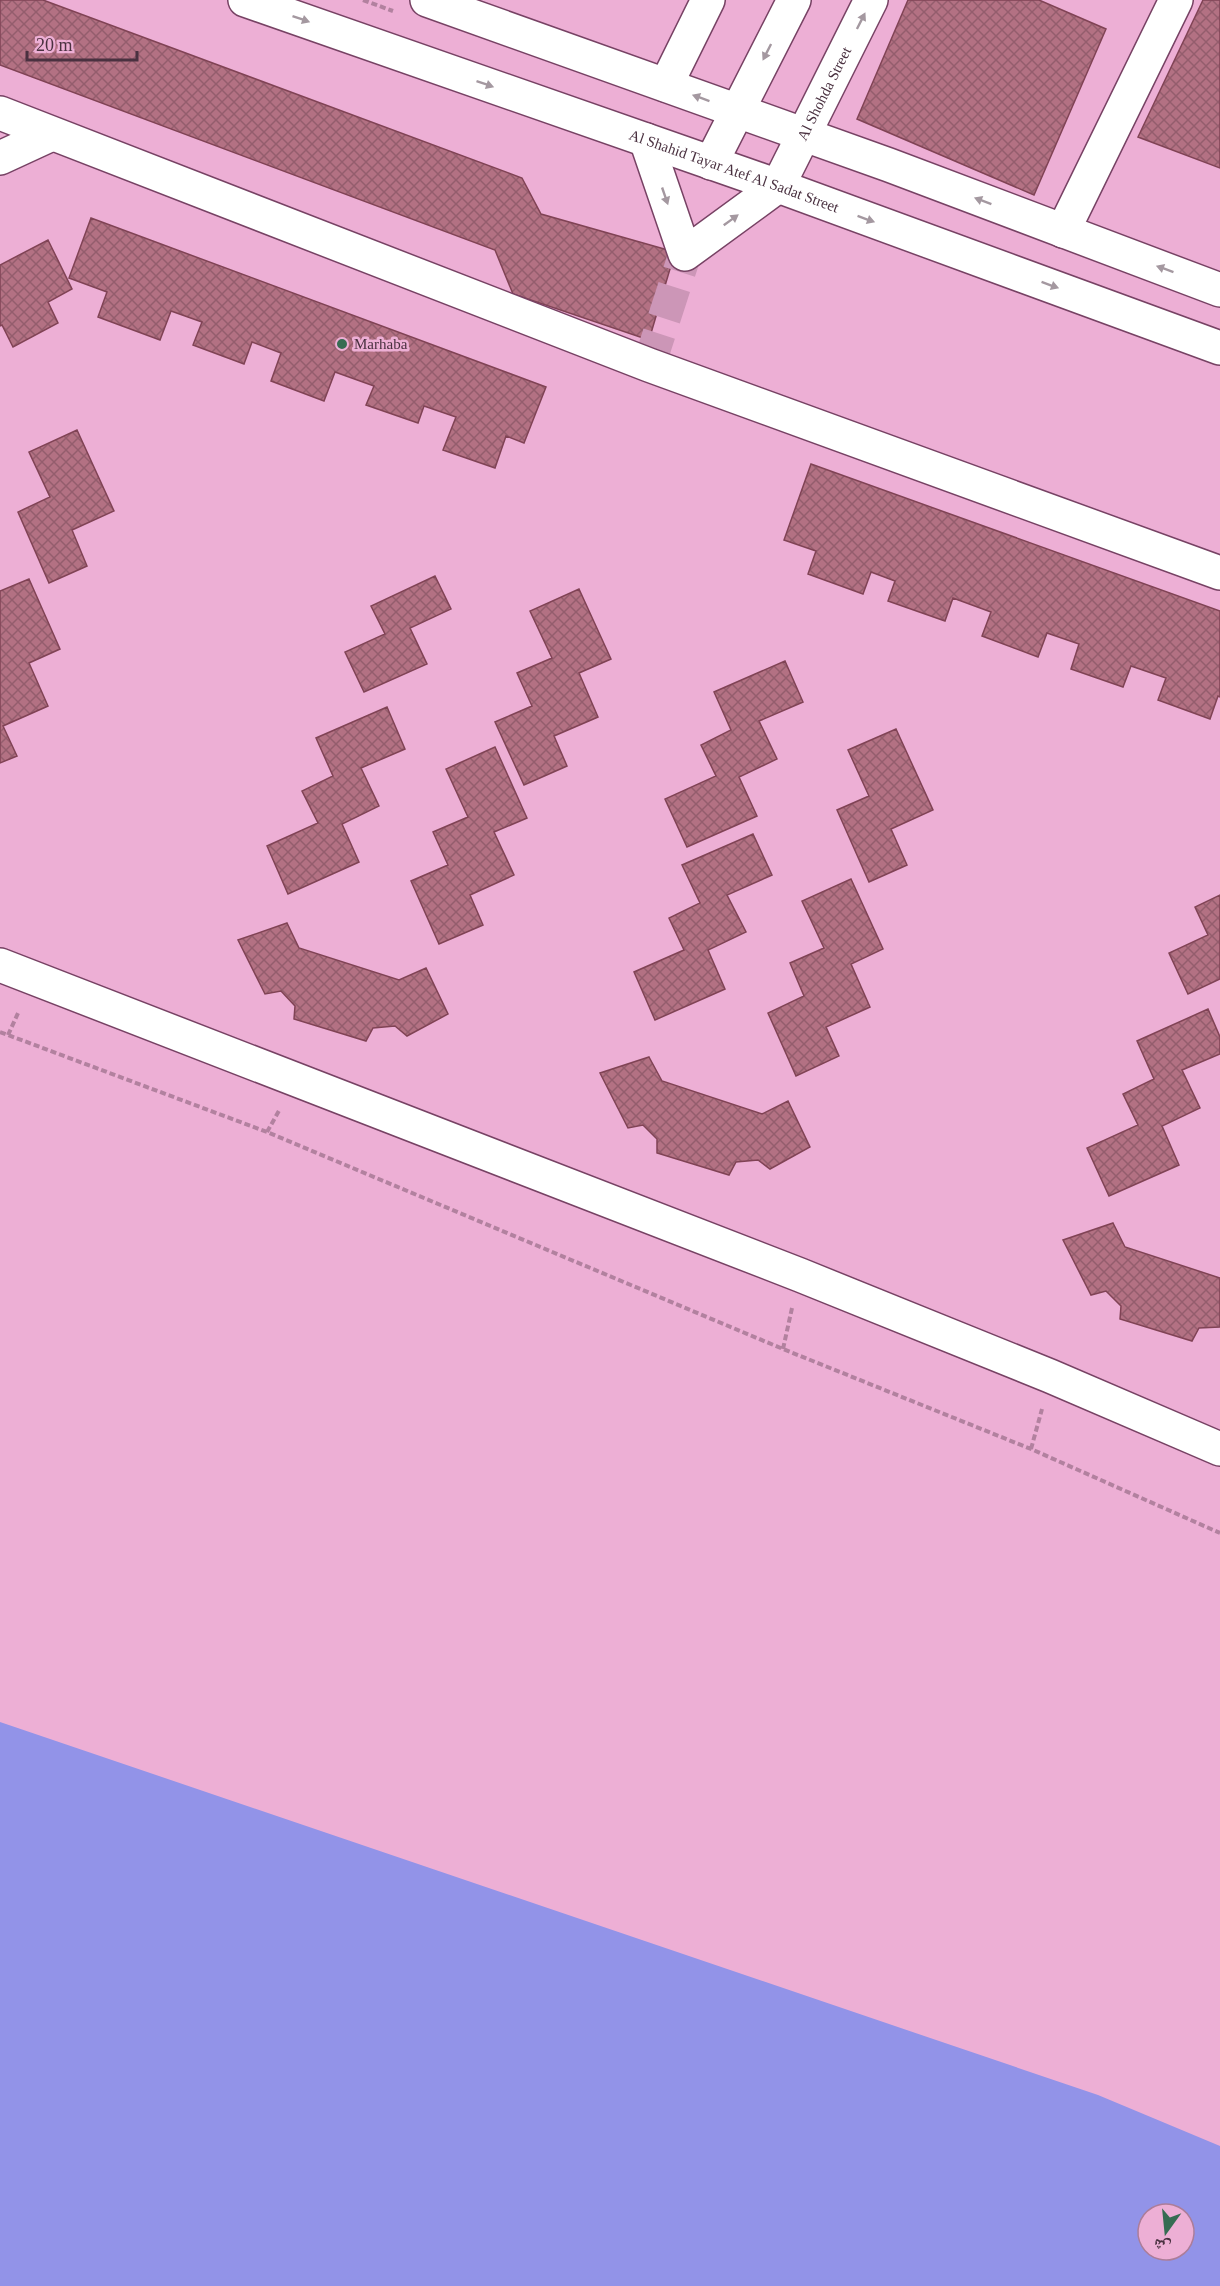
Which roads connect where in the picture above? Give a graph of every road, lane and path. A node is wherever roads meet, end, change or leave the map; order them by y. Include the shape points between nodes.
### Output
1 (245, 0) edge
2 (427, 0) edge
3 (708, 0) edge
4 (794, 0) edge
5 (872, 0) edge
6 (1175, 0) edge
7 (666, 85) junction
8 (738, 111) junction
9 (0, 113) edge
10 (52, 134) junction
11 (804, 134) junction
12 (646, 140) junction
13 (0, 158) edge
14 (711, 163) junction
15 (778, 186) junction
16 (1063, 231) junction
17 (1220, 290) edge
18 (1220, 348) edge
19 (1220, 573) edge
20 (0, 964) edge
21 (0, 1032) edge
22 (1220, 1449) edge
23 (1220, 1533) edge

1 -> 12 street, Al Shahid Tayar Atef Al Sadat Street
2 - 7 street
3 - 7 street
4 -> 8 street
11 -> 5 street, Al Shohda Street
6 - 16 street
8 -> 7 street
8 - 11 street
8 - 14 street
9 - 10 street
10 - 13 street
10 - 19 street via 649,365
11 - 15 street, Al Shohda Street
16 -> 11 street
12 - 14 street, Al Shahid Tayar Atef Al Sadat Street
12 -> 15 street via 685,254
14 - 15 street, Al Shahid Tayar Atef Al Sadat Street
15 -> 18 street, Al Shahid Tayar Atef Al Sadat Street
17 -> 16 street
20 - 22 street via 811,1280
21 - 23 path via 267,1132 1031,1449

